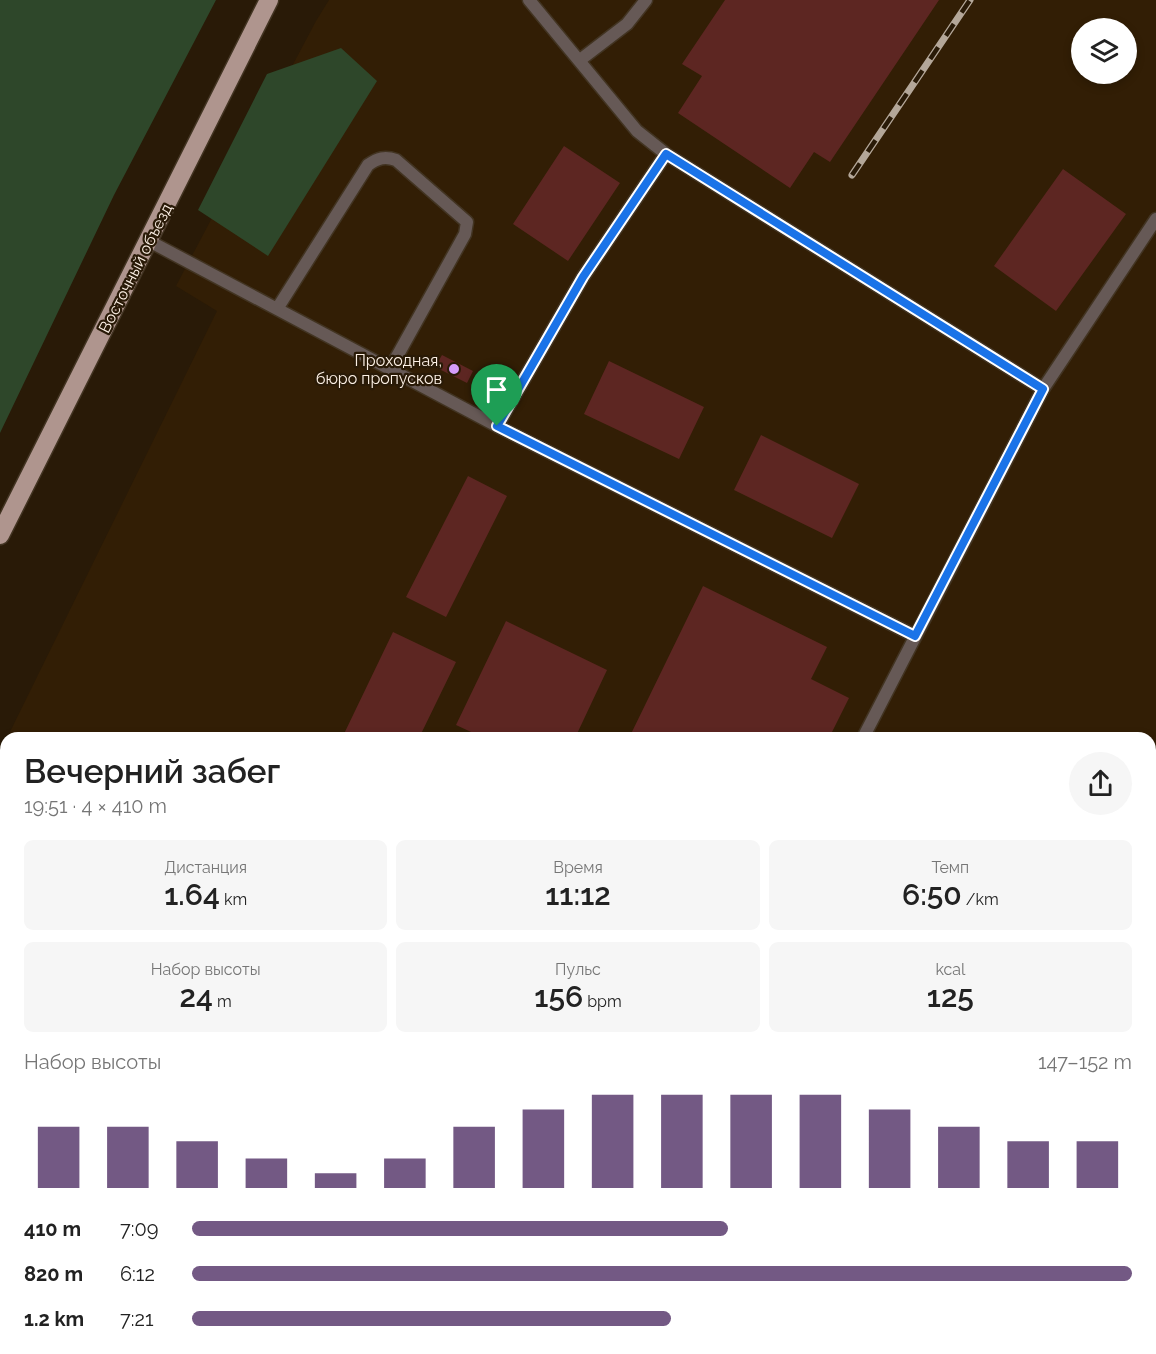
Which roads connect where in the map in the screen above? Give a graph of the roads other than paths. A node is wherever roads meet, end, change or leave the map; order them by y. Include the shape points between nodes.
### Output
1 (269, 0) edge
2 (529, 0) edge
3 (646, 0) edge
4 (580, 60) junction
5 (666, 154) junction
6 (1156, 219) edge
7 (148, 242) junction
8 (277, 309) junction
9 (390, 369) junction
10 (1043, 389) junction
11 (497, 426) junction
12 (0, 535) edge
13 (915, 636) junction
14 (866, 732) edge

1 - 7 main road, Восточный объезд
2 - 4 lane
3 - 4 lane via 627,24
4 - 5 lane via 637,131
5 - 10 lane
5 - 11 lane via 583,277
6 - 10 lane
7 - 8 lane
7 - 12 main road, Восточный объезд
8 - 9 lane
8 - 9 lane via 369,165 376,159 396,160 466,222 465,234
9 - 11 lane
10 - 13 lane
11 - 13 lane
13 - 14 lane

